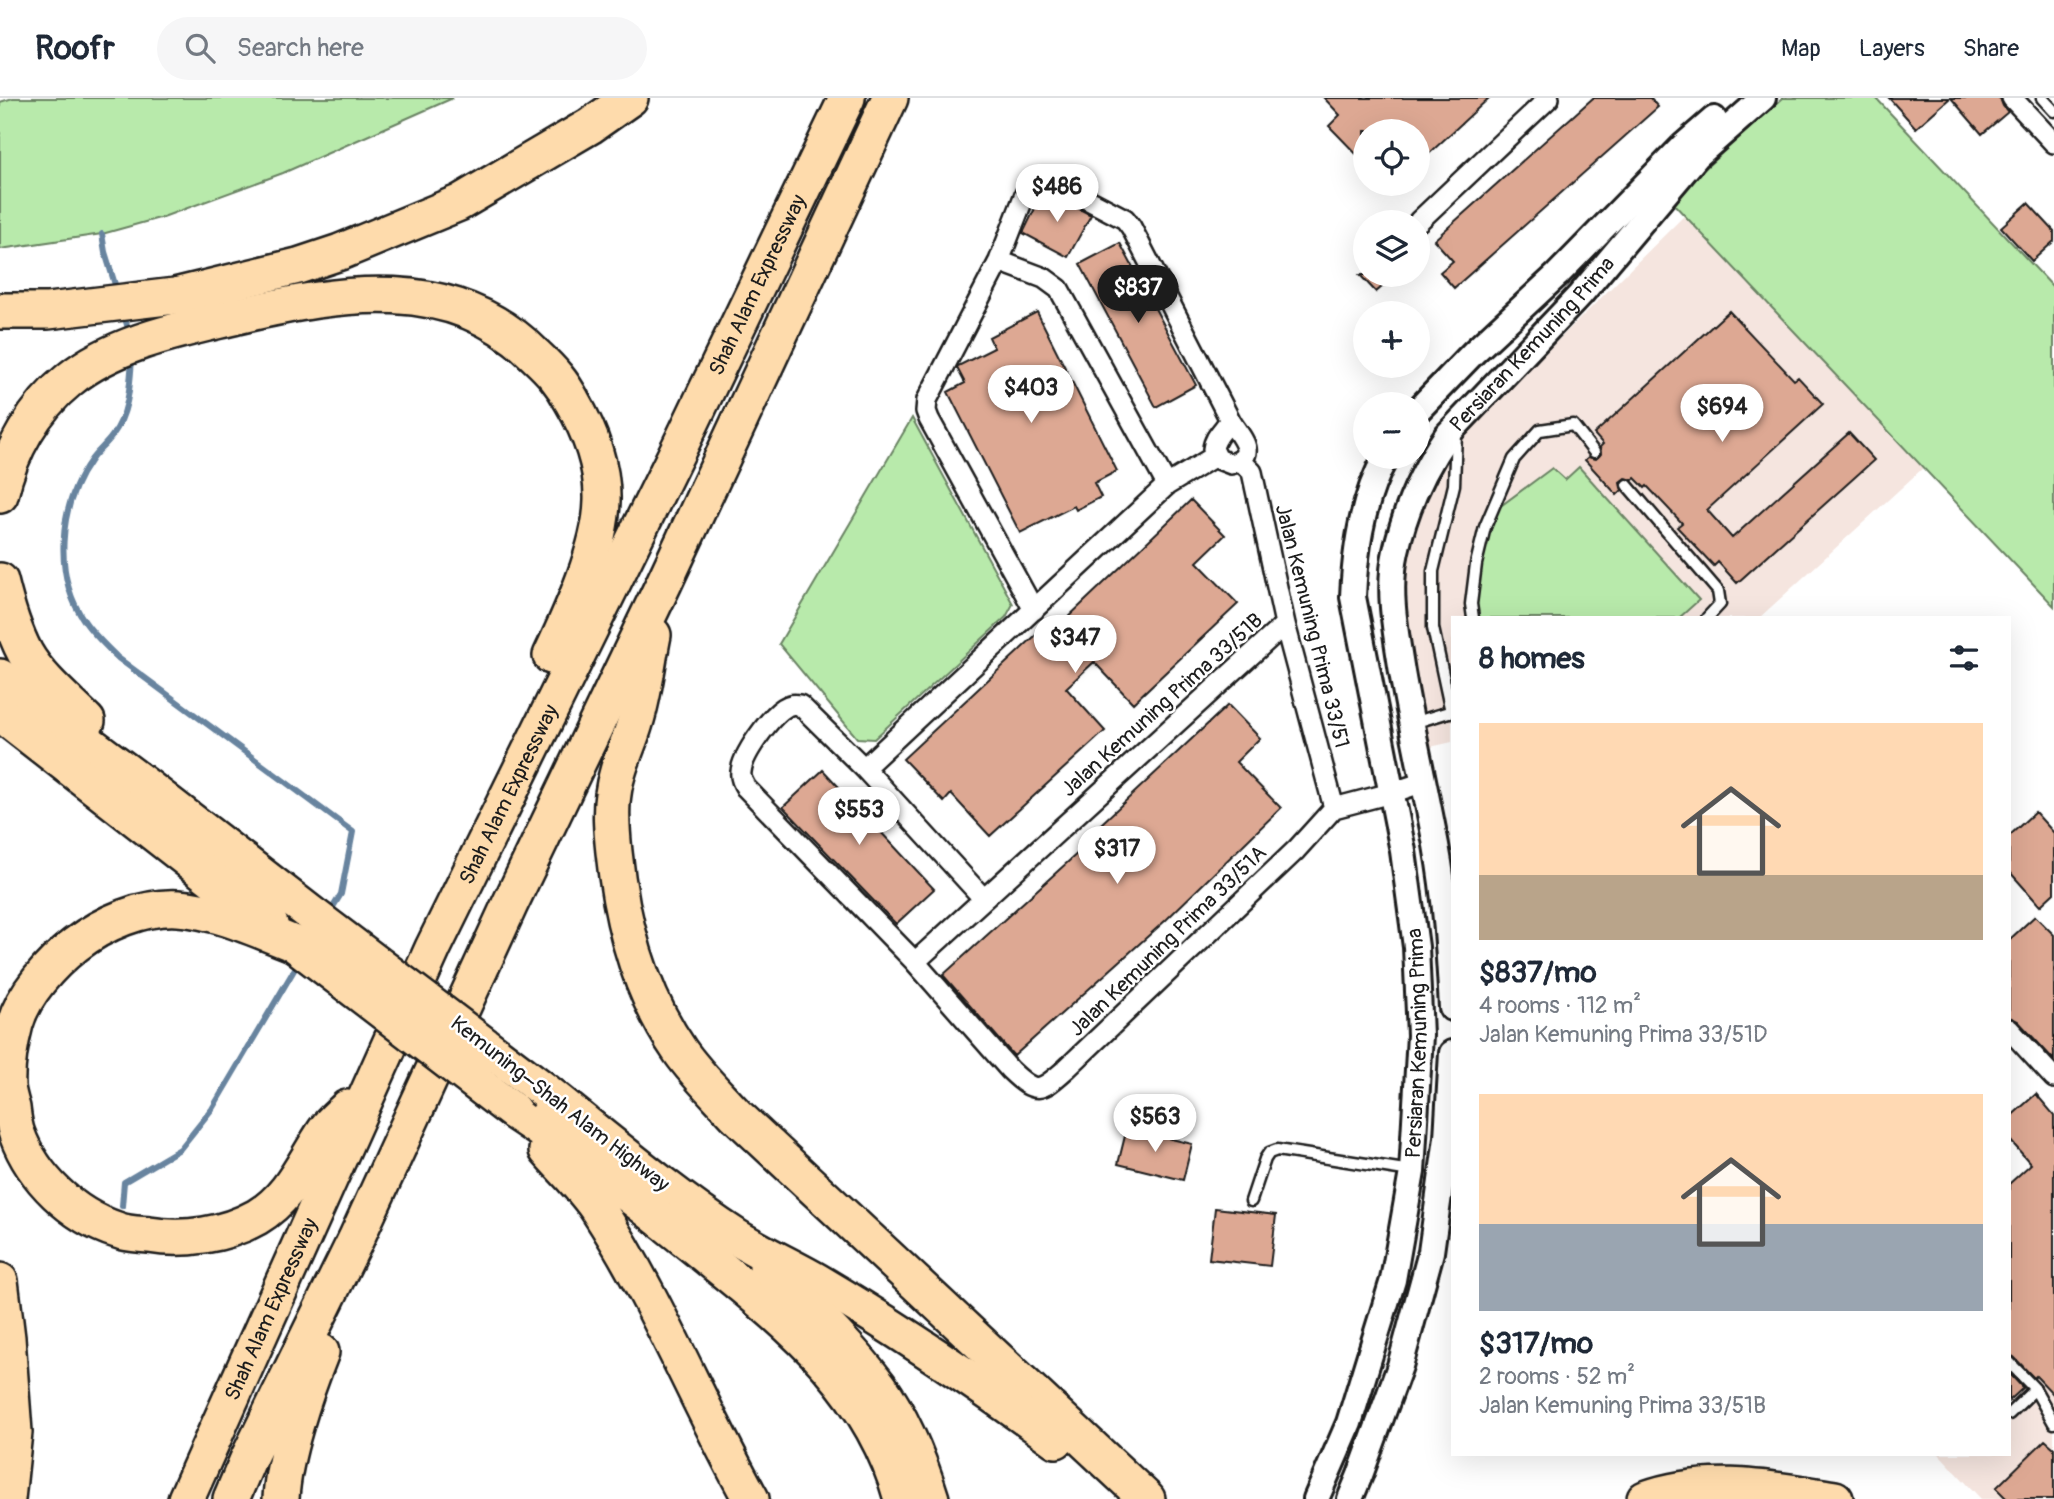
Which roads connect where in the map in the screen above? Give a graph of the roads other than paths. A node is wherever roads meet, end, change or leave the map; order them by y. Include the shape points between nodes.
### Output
1 (630, 98) edge
2 (847, 98) edge
3 (890, 98) edge
4 (1549, 98) edge
5 (1739, 98) edge
6 (1763, 98) edge
7 (2012, 98) edge
8 (2042, 98) edge
9 (2054, 111) edge
10 (2054, 143) edge
11 (1430, 211) edge
12 (1582, 250) junction
13 (999, 261) junction
14 (1602, 270) junction
15 (0, 312) edge
16 (1430, 398) edge
17 (1230, 420) junction
18 (1457, 424) junction
19 (1594, 452) dead end
20 (1215, 456) junction
21 (1240, 460) junction
22 (1378, 469) edge
23 (1167, 485) junction
24 (1627, 485) dead end
25 (0, 495) edge
26 (0, 581) edge
27 (664, 583) junction
28 (1034, 610) junction
29 (1473, 616) edge
30 (1709, 616) edge
31 (1285, 624) junction
32 (0, 677) edge
33 (1451, 707) edge
34 (1451, 711) edge
35 (0, 713) edge
36 (1411, 723) junction
37 (864, 768) junction
38 (517, 780) junction
39 (1424, 782) junction
40 (146, 786) junction
41 (1391, 793) junction
42 (1334, 807) junction
43 (984, 898) junction
44 (305, 930) junction
45 (915, 962) junction
46 (1451, 991) edge
47 (2011, 1031) edge
48 (1451, 1070) edge
49 (2054, 1077) edge
50 (372, 1083) junction
51 (513, 1111) junction
52 (1401, 1169) junction
53 (1251, 1202) dead end
54 (737, 1238) junction
55 (356, 1239) junction
56 (0, 1281) edge
57 (2011, 1364) edge
58 (984, 1368) junction
59 (2035, 1389) junction
60 (2011, 1412) edge
61 (2054, 1423) edge
62 (8, 1499) edge
63 (186, 1499) edge
64 (231, 1499) edge
65 (281, 1499) edge
66 (751, 1499) edge
67 (902, 1499) edge
68 (931, 1499) edge
69 (1140, 1499) edge
70 (1147, 1499) edge
71 (1317, 1499) edge
72 (1350, 1499) edge
73 (1645, 1499) edge
74 (1835, 1499) edge

1 - 15 highway via 590,127 459,203 340,252 175,296
2 - 38 highway, Shah Alam Expressway
3 - 27 highway, Shah Alam Expressway
4 - 11 street
5 - 12 street, Persiaran Kemuning Prima via 1684,145
6 - 14 street, Persiaran Kemuning Prima via 1697,156
7 - 10 street
8 - 9 lane
12 - 14 street
12 - 16 street, Persiaran Kemuning Prima
13 - 17 street via 1027,190 1036,181 1054,182 1125,219
13 - 23 street via 1044,278 1059,289
13 - 28 street via 927,400 926,411
14 - 18 street, Persiaran Kemuning Prima
17 - 20 street via 1214,442
17 - 21 street, Jalan Kemuning Prima 33/51 via 1246,442
18 - 33 lane via 1454,485 1433,571 1433,628
18 - 36 street, Persiaran Kemuning Prima via 1433,456 1410,504 1395,553 1392,604
19 - 29 lane via 1573,425 1540,430 1514,458 1485,527 1476,564
20 - 21 street via 1227,463
20 - 23 street
21 - 31 street, Jalan Kemuning Prima 33/51 via 1252,472
22 - 41 street, Persiaran Kemuning Prima via 1354,563 1353,597
23 - 28 street
24 - 30 lane via 1718,591 1720,604
25 - 38 highway via 21,437 40,409 69,380 96,362 158,336 316,299 370,294 417,296 492,320 523,342 560,379 586,425 598,465 602,501 596,541 571,613 536,690
26 - 40 highway via 26,654
27 - 55 highway, Shah Alam Expressway
27 - 58 highway via 635,722 613,793 617,878 648,992 681,1053 736,1115
28 - 37 street
31 - 42 street, Jalan Kemuning Prima 33/51
31 - 43 street, Jalan Kemuning Prima 33/51B
32 - 40 highway, Kemuning–Shah Alam Highway
34 - 36 lane
35 - 44 highway, Kemuning–Shah Alam Highway
36 - 39 street, Persiaran Kemuning Prima
37 - 43 street
37 - 45 street via 800,705 793,704 775,716 748,752 741,779 760,805
38 - 50 highway, Shah Alam Expressway
39 - 41 street
39 - 46 street, Persiaran Kemuning Prima via 1447,925
40 - 44 highway, Kemuning–Shah Alam Highway
41 - 42 street
41 - 52 street, Persiaran Kemuning Prima via 1416,947 1420,1035
42 - 45 street, Jalan Kemuning Prima 33/51A via 1296,850 1049,1085 1032,1088 1024,1084
43 - 45 street, Jalan Kemuning Prima 33/51B
44 - 50 highway via 178,908 119,919 87,936 55,961 29,995 16,1022 7,1088 17,1133 30,1162 58,1195 83,1214 118,1231 169,1238 210,1234 256,1217 275,1204 297,1180 326,1128
44 - 51 highway, Kemuning–Shah Alam Highway, bridge
44 - 54 highway, Kemuning–Shah Alam Highway, bridge via 545,1091
47 - 49 street
48 - 72 street, Persiaran Kemuning Prima via 1431,1252 1400,1366
50 - 63 highway, Shah Alam Expressway
51 - 66 highway, Kemuning–Shah Alam Highway via 598,1209
51 - 67 highway via 563,1143 666,1223 814,1349 876,1431
52 - 53 lane via 1277,1150 1265,1159
52 - 71 street, Persiaran Kemuning Prima via 1392,1280 1349,1423
54 - 58 highway, Kemuning–Shah Alam Highway
54 - 68 highway via 838,1338 879,1387 912,1447
55 - 64 highway, Shah Alam Expressway
55 - 65 highway via 337,1315 291,1443
56 - 62 highway via 14,1432
57 - 59 lane
58 - 69 highway, Kemuning–Shah Alam Highway
58 - 70 highway
59 - 60 lane
59 - 61 lane
73 - 74 highway via 1701,1487 1746,1486

